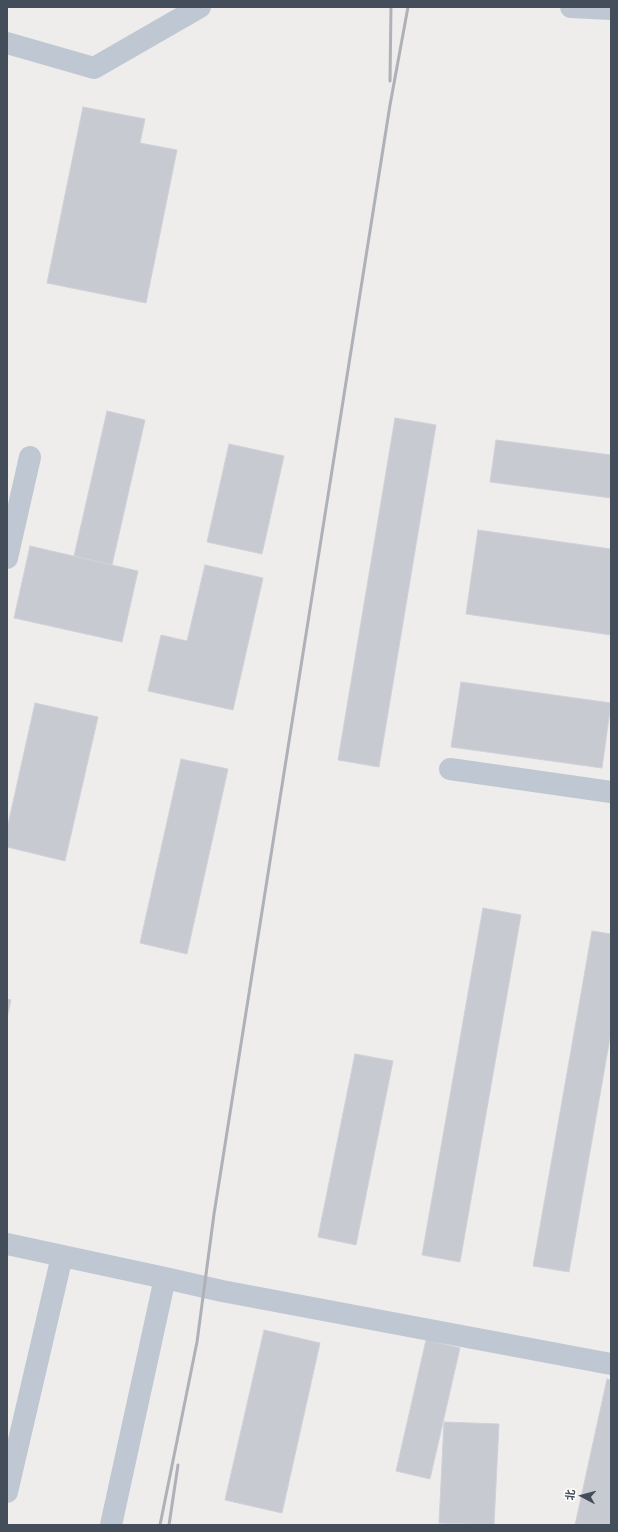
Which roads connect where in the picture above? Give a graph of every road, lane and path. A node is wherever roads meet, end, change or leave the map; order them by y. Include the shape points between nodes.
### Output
1 (200, 7) edge
2 (572, 7) edge
3 (611, 10) edge
4 (7, 43) edge
5 (30, 457) dead end
6 (7, 558) edge
7 (450, 769) dead end
8 (611, 792) edge
9 (7, 1244) edge
10 (62, 1256) junction
11 (165, 1278) junction
12 (611, 1364) edge
13 (7, 1492) edge
14 (111, 1525) edge

1 - 4 street via 94,68
2 - 3 street
5 - 6 street
7 - 8 street
9 - 10 street
10 - 11 street
10 - 13 street
11 - 12 street
11 - 14 street

